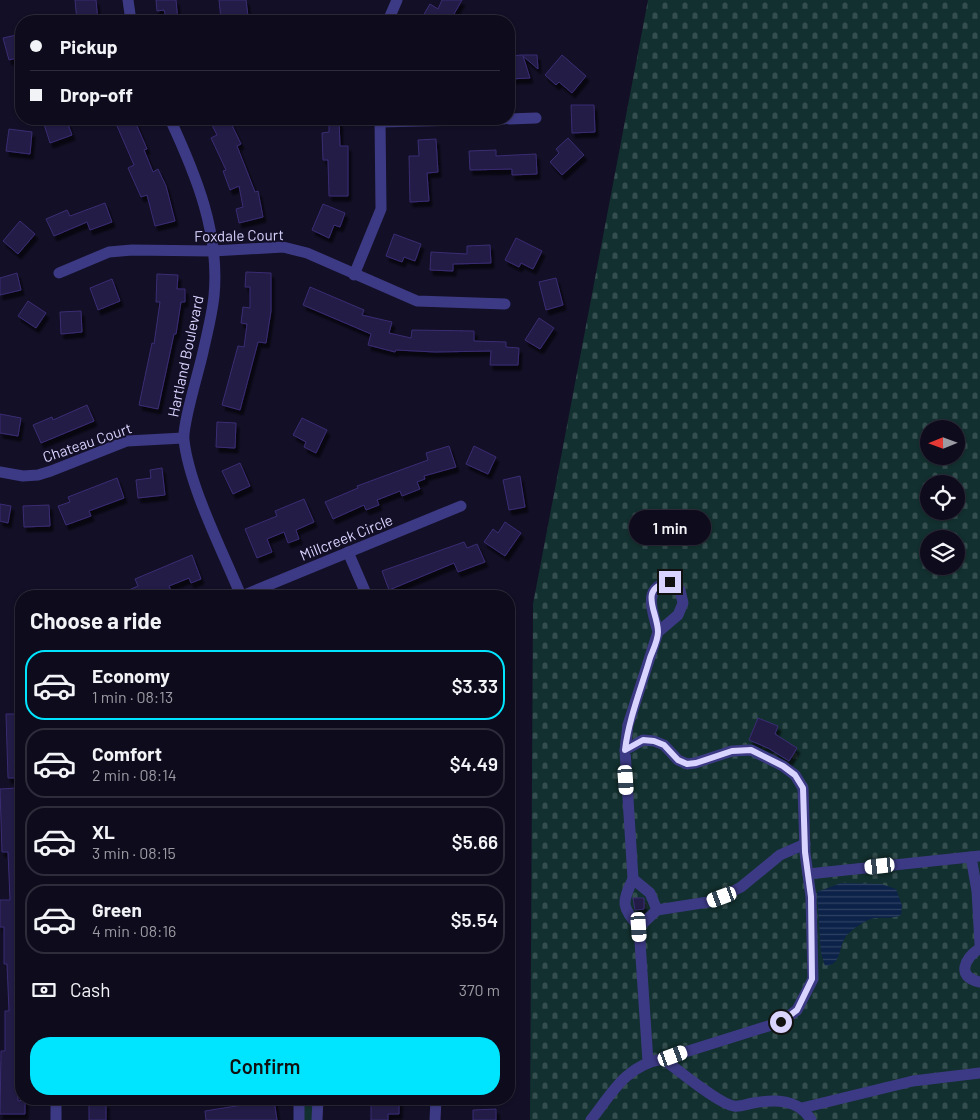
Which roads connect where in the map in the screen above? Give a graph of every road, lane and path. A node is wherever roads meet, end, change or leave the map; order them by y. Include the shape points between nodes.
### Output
1 (128, 0) edge
2 (398, 0) edge
3 (130, 15) edge
4 (391, 15) edge
5 (536, 118) dead end
6 (515, 119) edge
7 (173, 125) edge
8 (380, 125) edge
9 (213, 251) junction
10 (59, 273) dead end
11 (354, 274) junction
12 (505, 304) dead end
13 (183, 438) junction
14 (0, 472) edge
15 (461, 506) dead end
16 (348, 552) junction
17 (239, 590) edge
18 (256, 590) edge
19 (364, 590) edge
20 (658, 632) dead end
21 (625, 750) junction
22 (805, 844) junction
23 (976, 856) edge
24 (808, 874) junction
25 (633, 879) junction
26 (657, 910) junction
27 (639, 927) junction
28 (980, 946) edge
29 (980, 982) edge
30 (663, 1059) junction
31 (648, 1062) junction
32 (980, 1073) edge
33 (56, 1105) edge
34 (299, 1105) edge
35 (318, 1105) edge
36 (436, 1105) edge
37 (802, 1108) junction
38 (56, 1120) edge
39 (299, 1120) edge
40 (317, 1120) edge
41 (436, 1120) edge
42 (591, 1120) edge
43 (811, 1120) edge

1 - 3 street
2 - 4 street
5 - 6 street
7 - 9 street, Hartland Boulevard via 199,186 207,211
8 - 11 street via 381,209
9 - 10 street, Foxdale Court via 109,252
9 - 11 street, Foxdale Court via 283,247
9 - 13 street, Hartland Boulevard via 211,318
11 - 12 street, Foxdale Court via 417,301
13 - 14 street, Chateau Court via 127,441 38,474 23,476
13 - 17 street, Hartland Boulevard via 200,497
15 - 16 street, Millcreek Circle
16 - 18 street, Millcreek Circle
16 - 19 street
20 - 21 street via 628,725
21 - 22 street via 643,740 664,745 678,760 687,764 732,751 751,750 772,759 795,775 803,788
21 - 25 street
22 - 24 street
22 - 26 street via 780,855 741,887 722,897
23 - 24 street
23 - 28 street
24 - 30 street via 812,979 797,1010 781,1022
25 - 26 street via 650,893
25 - 27 street via 624,898 624,906
26 - 27 street
27 - 31 street
28 - 29 street via 965,965 966,975 972,981
30 - 31 street
30 - 37 street via 720,1101 733,1106 790,1101
31 - 42 street via 609,1094
32 - 37 street via 913,1082
33 - 38 street
34 - 39 street
35 - 40 street
36 - 41 street
37 - 43 street

